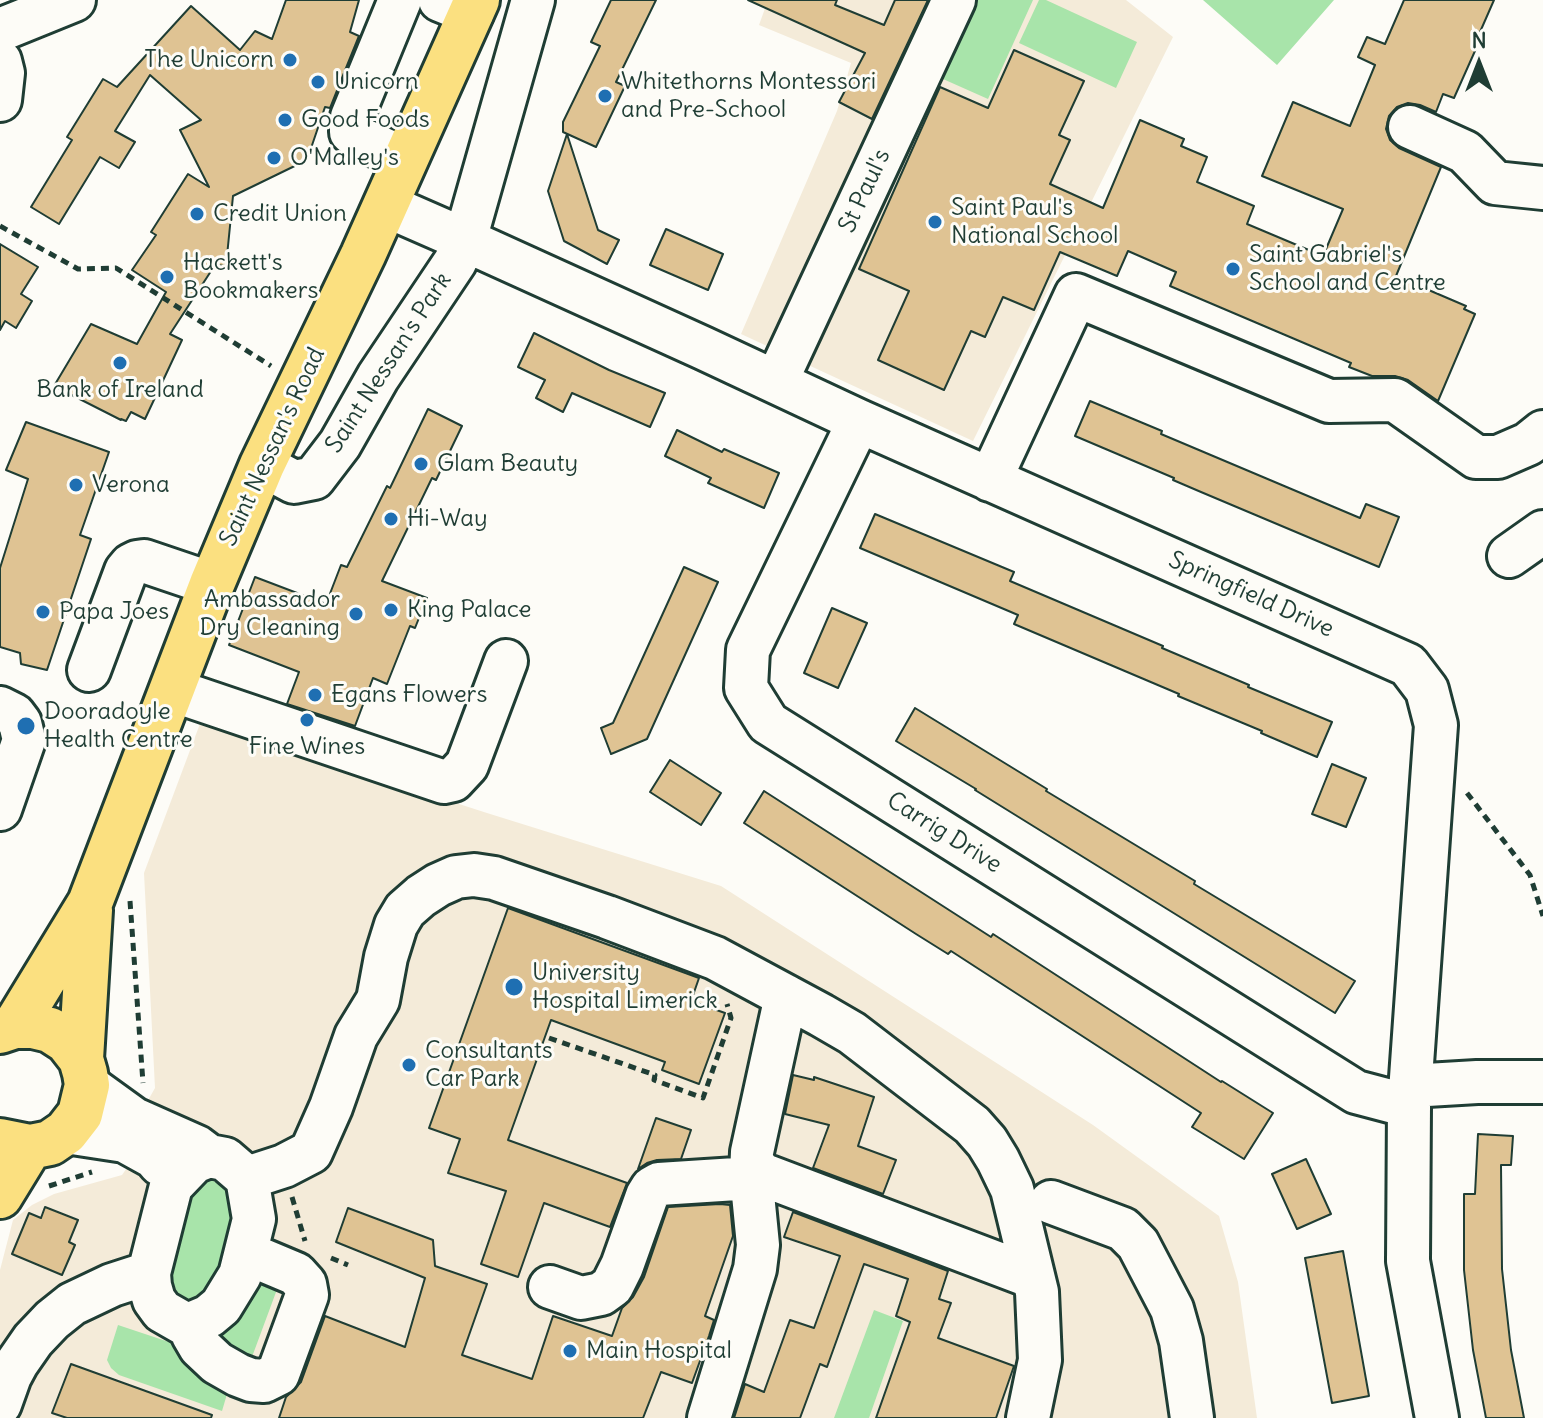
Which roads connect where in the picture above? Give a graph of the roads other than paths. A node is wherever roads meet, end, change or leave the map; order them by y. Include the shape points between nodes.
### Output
1 (74, 0) edge
2 (400, 0) edge
3 (533, 0) edge
4 (954, 0) edge
5 (463, 4) edge
6 (0, 30) edge
7 (0, 61) edge
8 (0, 100) edge
9 (1410, 127) dead end
10 (405, 159) junction
11 (1543, 188) edge
12 (385, 205) junction
13 (465, 240) junction
14 (776, 382) junction
15 (859, 421) junction
16 (1543, 432) edge
17 (262, 465) junction
18 (990, 480) junction
19 (1543, 532) edge
20 (1509, 556) dead end
21 (212, 584) junction
22 (506, 661) dead end
23 (89, 670) dead end
24 (172, 690) junction
25 (0, 708) edge
26 (0, 809) edge
27 (110, 900) junction
28 (786, 996) junction
29 (7, 1029) edge
30 (84, 1072) junction
31 (1543, 1082) edge
32 (1410, 1096) junction
33 (32, 1140) edge
34 (209, 1156) junction
35 (752, 1170) junction
36 (266, 1172) junction
37 (171, 1186) junction
38 (0, 1196) edge
39 (1051, 1202) dead end
40 (246, 1253) junction
41 (149, 1273) junction
42 (1033, 1277) junction
43 (550, 1287) dead end
44 (190, 1324) junction
45 (0, 1404) edge
46 (709, 1418) edge
47 (1028, 1418) edge
48 (1192, 1418) edge
49 (1437, 1418) edge

1 - 6 street
2 - 10 street via 352,117 351,132
3 - 13 street, Saint Nessan's Park
4 - 14 street, St Paul's
5 - 10 main road, Saint Nessan's Road
7 - 8 street
9 - 11 street via 1465,152 1495,183
10 - 12 main road, Saint Nessan's Road
12 - 13 street
12 - 17 main road, Saint Nessan's Road
13 - 14 street, Springfield Drive
13 - 17 street, Saint Nessan's Park via 314,478 294,482
14 - 15 street, Springfield Drive
15 - 18 street, Springfield Drive
15 - 32 street, Carrig Drive via 748,650 746,688 768,723 1356,1092
16 - 18 street via 1498,457 1476,457 1395,400 1329,401 1076,295
17 - 21 main road, Saint Nessan's Road
18 - 32 street, Springfield Drive via 1408,665 1427,690 1436,725 1435,751
19 - 20 street
21 - 23 street via 144,561 131,565
21 - 24 main road, Saint Nessan's Road
22 - 24 street via 467,765 444,782
24 - 27 main road, Saint Nessan's Road
25 - 26 street via 14,715 24,740
27 - 29 main road, Saint Nessan's Road
27 - 30 main road, Saint Nessan's Road
28 - 35 street
28 - 36 street via 715,958 607,917 494,878 456,877 421,896 396,925 378,1000 356,1036 311,1152
28 - 42 street via 852,1033 987,1142 1012,1189
29 - 30 main road via 50,1030 67,1041
30 - 33 main road, Saint Nessan's Road via 80,1114
30 - 34 street via 134,1119
31 - 32 street, Carrig Drive via 1477,1082
32 - 49 street, Springfield Drive via 1408,1261
33 - 37 street via 125,1141 154,1157
33 - 38 main road
34 - 36 street
34 - 37 street via 194,1162
35 - 42 street
35 - 43 street via 652,1188 612,1286 581,1298
35 - 46 street via 755,1269
36 - 40 street
37 - 41 street
39 - 48 street via 1123,1229 1138,1244 1172,1309
40 - 44 street via 221,1306
40 - 44 street via 296,1274 305,1284 307,1295 278,1374 264,1381 238,1375 200,1347
41 - 44 street via 154,1300 162,1311
41 - 45 street via 72,1304 52,1320 17,1363
42 - 47 street via 1040,1360

